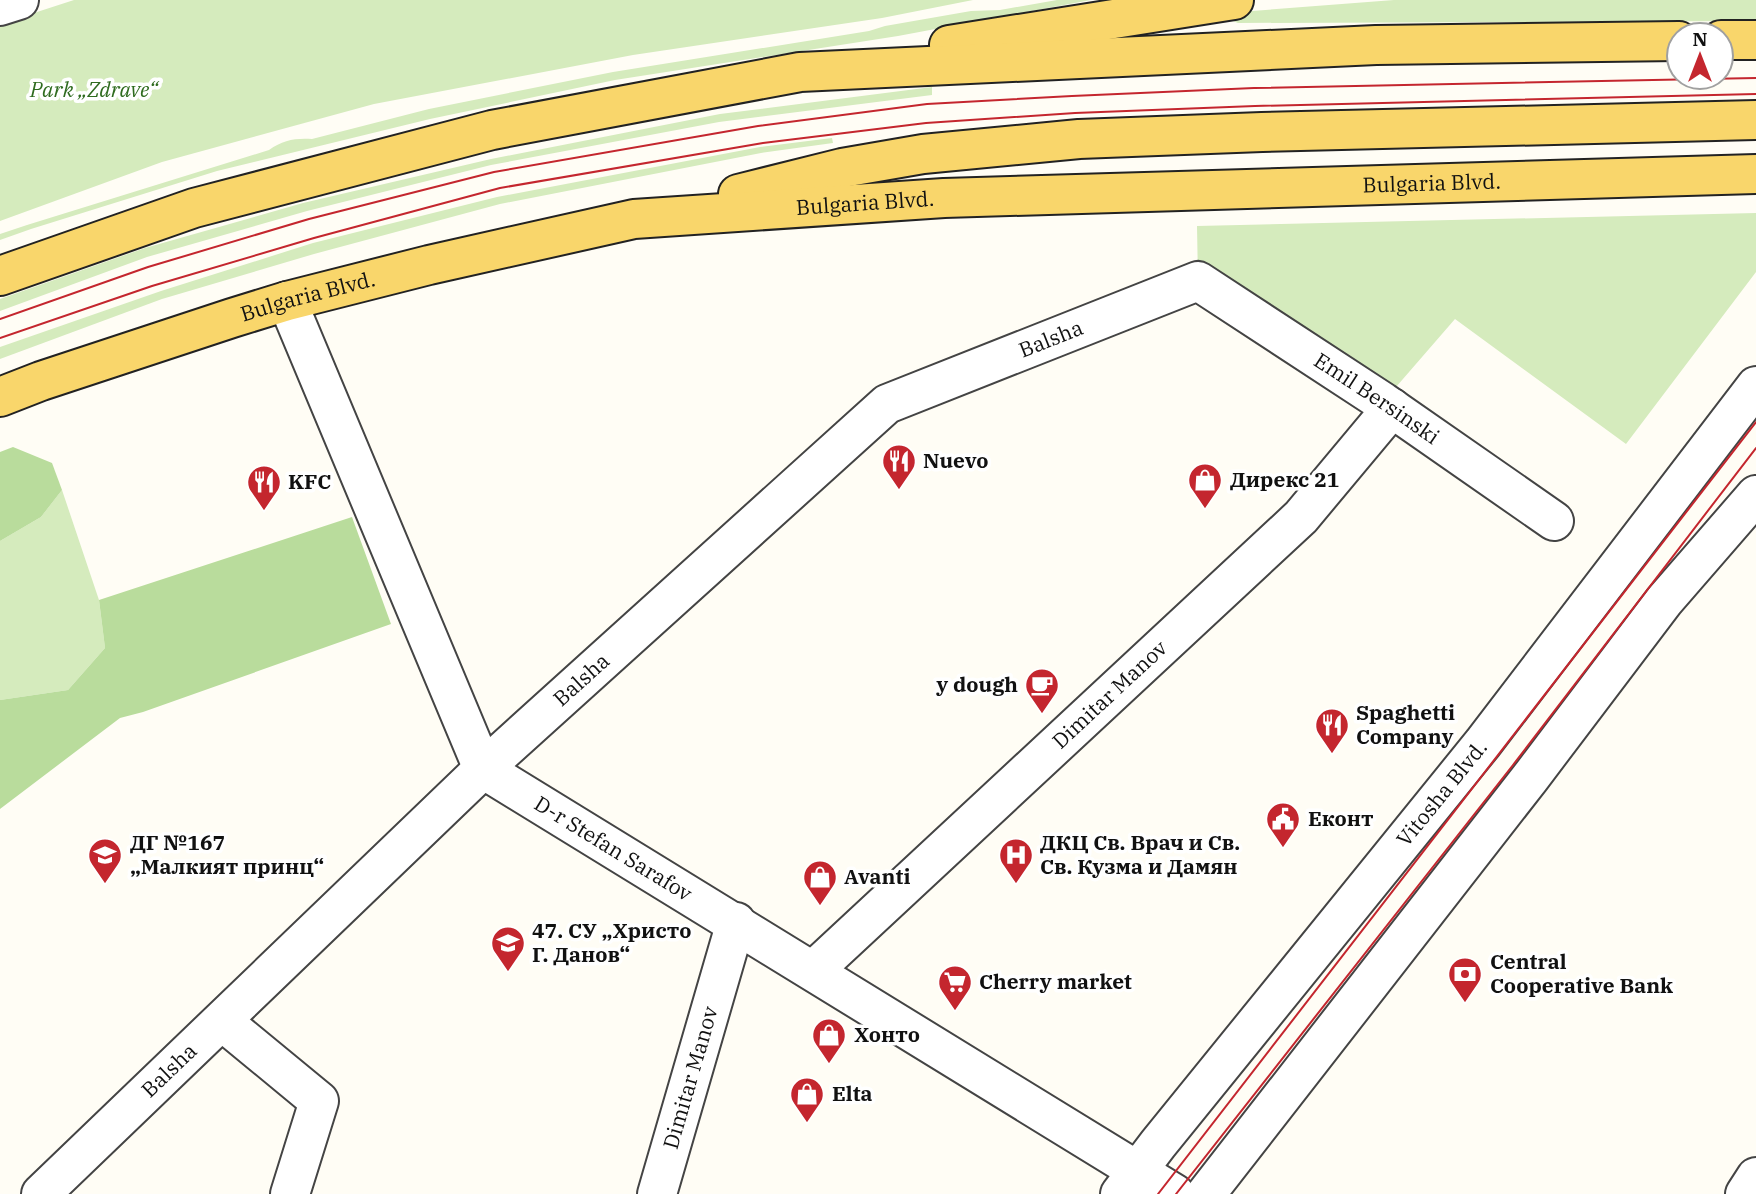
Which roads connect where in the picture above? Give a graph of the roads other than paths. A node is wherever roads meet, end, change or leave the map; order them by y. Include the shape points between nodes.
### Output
1 (19, 0) edge
2 (1234, 0) edge
3 (0, 6) edge
4 (1735, 40) edge
5 (1756, 40) edge
6 (1665, 41) edge
7 (800, 72) junction
8 (1756, 121) edge
9 (1756, 174) edge
10 (634, 219) junction
11 (0, 276) edge
12 (1198, 281) joint
13 (287, 301) junction
14 (1756, 386) edge
15 (0, 397) edge
16 (1392, 408) junction
17 (1756, 495) edge
18 (1554, 521) dead end
19 (483, 769) junction
20 (736, 922) junction
21 (814, 970) junction
22 (222, 1021) junction
23 (1756, 1177) edge
24 (1129, 1182) edge
25 (41, 1194) edge
26 (290, 1194) edge
27 (657, 1194) edge
28 (1175, 1194) edge
29 (1206, 1194) edge
30 (1745, 1194) edge

1 - 3 street
2 - 7 main road
4 - 5 main road
6 - 7 main road via 1376,45
7 - 11 main road via 492,130 194,208
8 - 10 main road via 1079,139 923,154 842,168
9 - 10 main road, Bulgaria Blvd. via 944,198
10 - 13 main road, Bulgaria Blvd.
12 - 16 street, Emil Bersinski
12 - 19 street, Balsha via 887,404
13 - 15 main road, Bulgaria Blvd.
13 - 19 street
14 - 24 street, Vitosha Blvd. via 1483,743
16 - 18 street, Emil Bersinski
16 - 21 street, Dimitar Manov via 1301,517
17 - 29 street via 1664,601
19 - 20 street, D-r Stefan Sarafov
19 - 22 street, Balsha
20 - 21 street, D-r Stefan Sarafov
20 - 27 street, Dimitar Manov
21 - 24 street, D-r Stefan Sarafov
22 - 25 street, Balsha
22 - 26 street via 319,1101
23 - 30 street
24 - 28 street, D-r Stefan Sarafov

